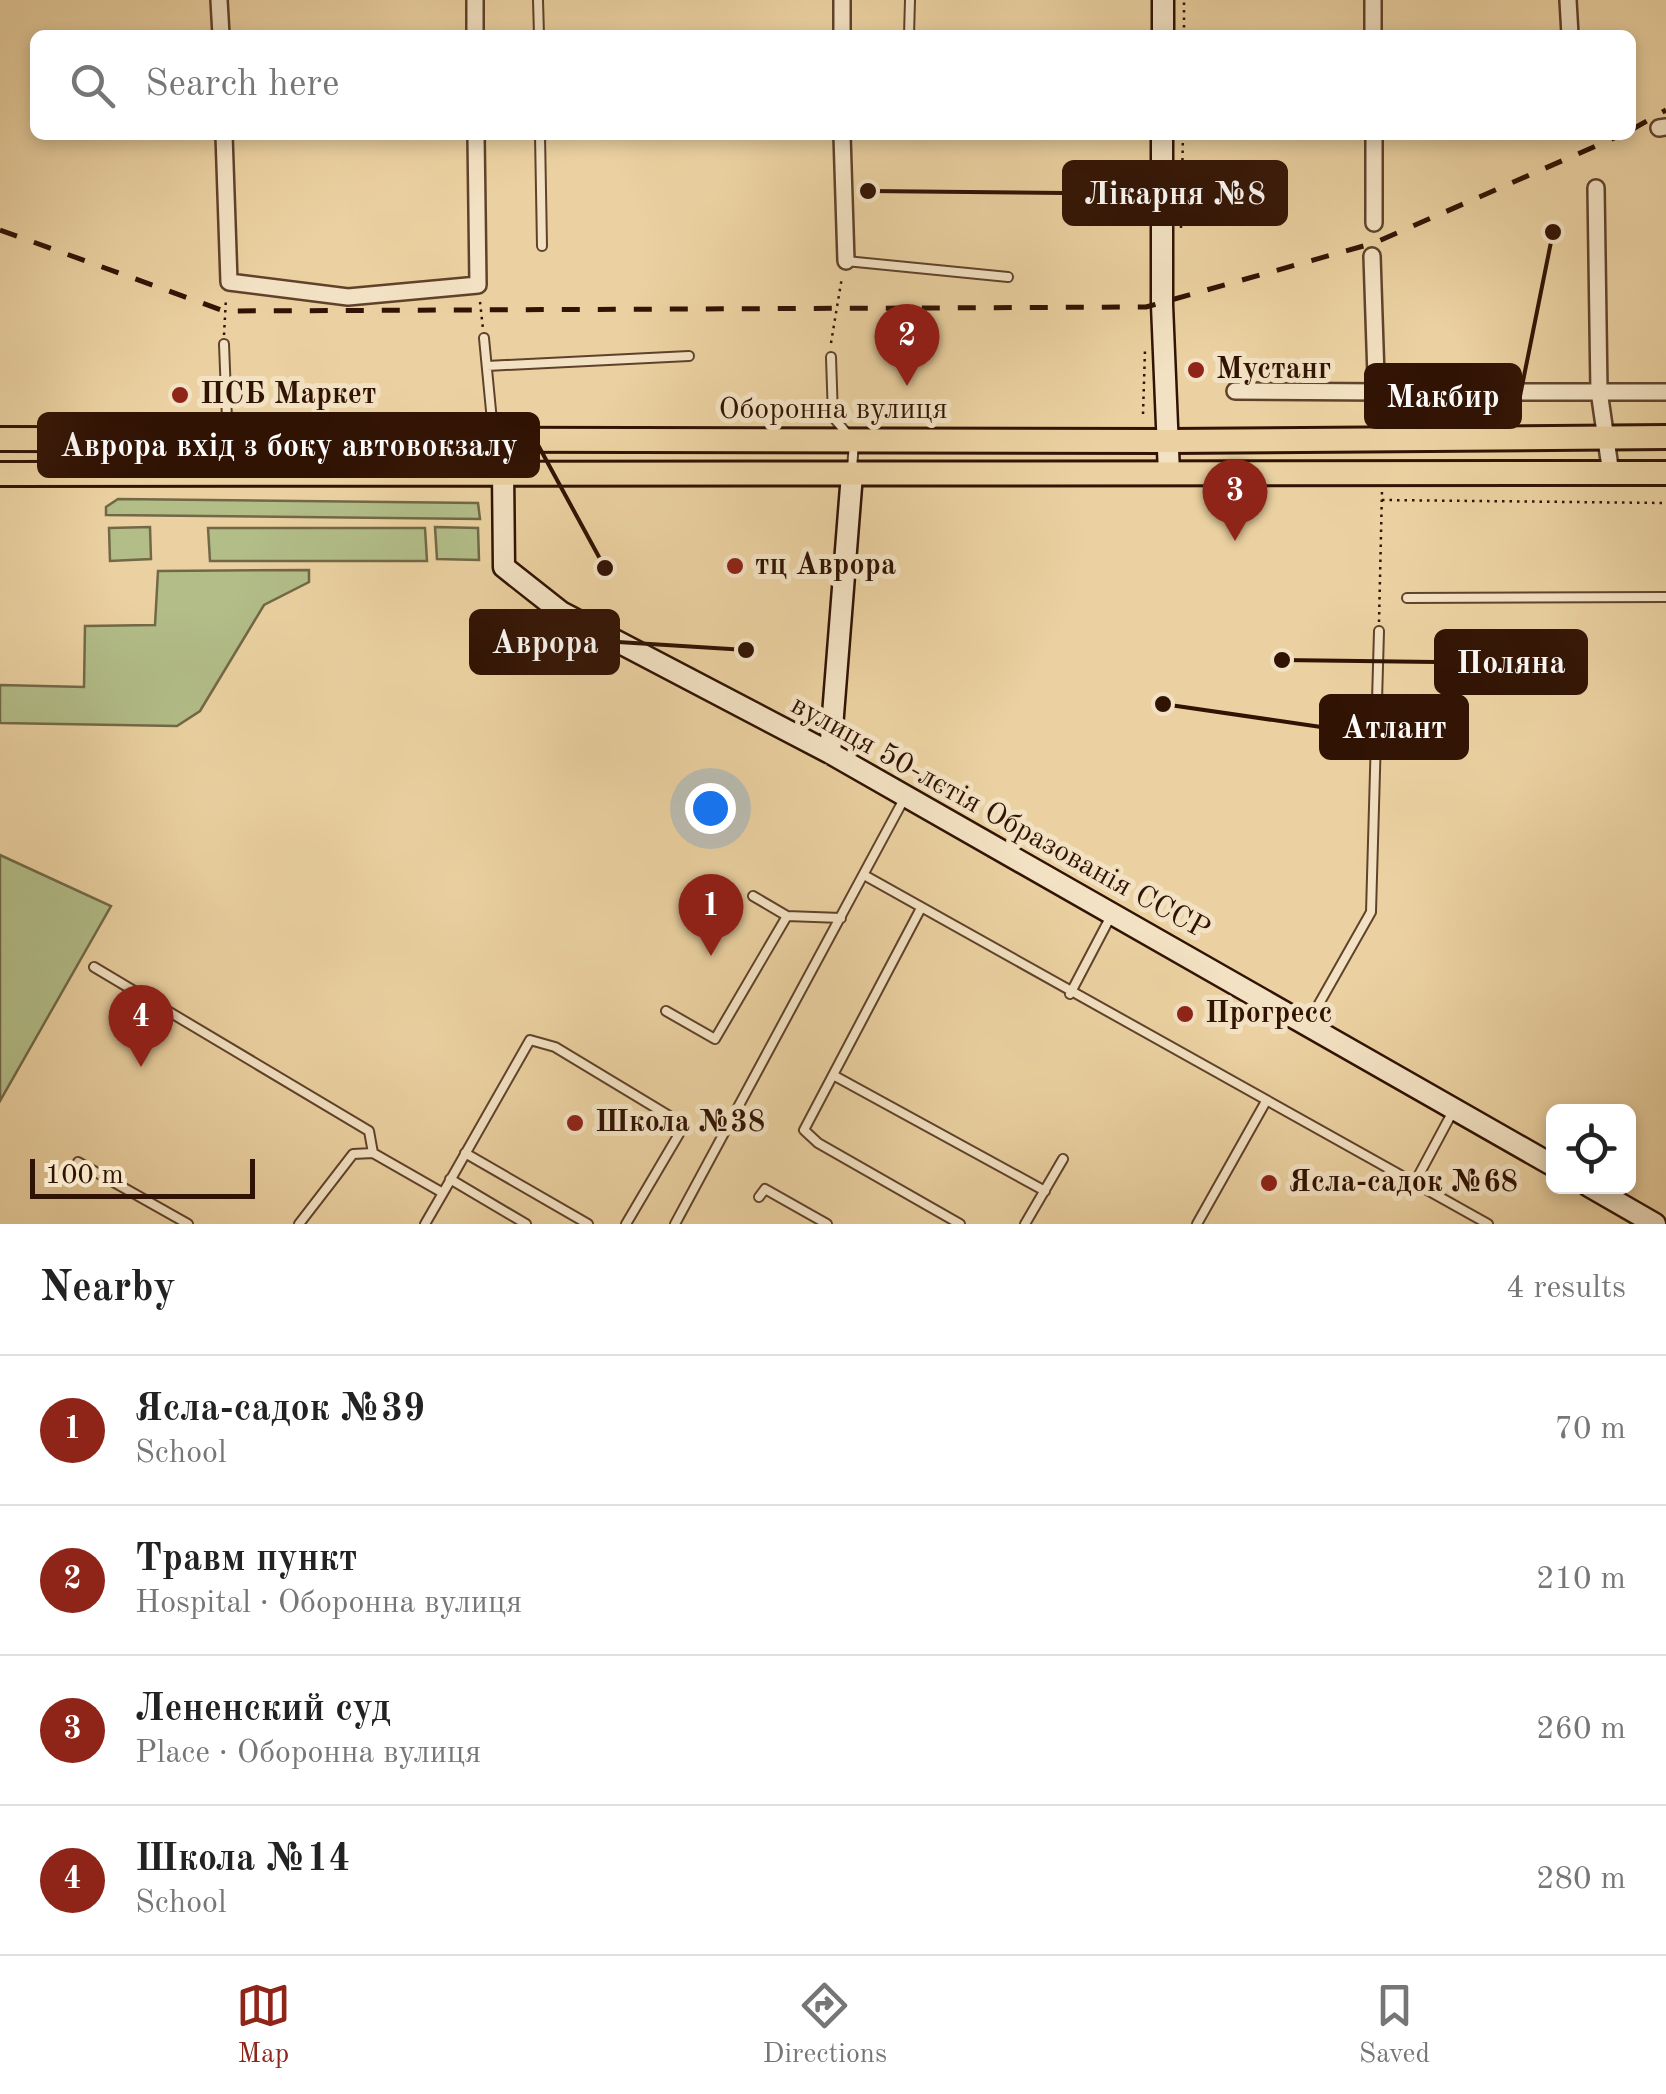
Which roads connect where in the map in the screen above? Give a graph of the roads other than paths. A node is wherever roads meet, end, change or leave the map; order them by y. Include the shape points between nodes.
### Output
1 (220, 0) edge
2 (475, 0) edge
3 (538, 0) edge
4 (842, 0) edge
5 (910, 0) edge
6 (1164, 0) edge
7 (1374, 0) edge
8 (1568, 0) edge
9 (221, 30) edge
10 (476, 30) edge
11 (539, 30) edge
12 (842, 30) edge
13 (909, 30) edge
14 (1163, 30) edge
15 (1374, 30) edge
16 (1570, 30) edge
17 (224, 140) edge
18 (476, 140) edge
19 (540, 140) edge
20 (842, 140) edge
21 (1162, 140) edge
22 (1374, 140) edge
23 (1596, 188) dead end
24 (1374, 223) dead end
25 (542, 246) dead end
26 (1372, 256) dead end
27 (846, 261) joint
28 (1008, 277) dead end
29 (484, 338) road end
30 (224, 344) road end
31 (689, 356) dead end
32 (830, 357) road end
33 (487, 366) junction
34 (1234, 391) dead end
35 (1383, 392) junction
36 (1600, 392) junction
37 (1666, 392) edge
38 (0, 431) edge
39 (1666, 437) edge
40 (498, 439) junction
41 (0, 440) edge
42 (226, 440) junction
43 (1606, 440) junction
44 (854, 442) junction
45 (1170, 442) junction
46 (1, 452) edge
47 (1, 464) edge
48 (504, 471) junction
49 (1666, 473) edge
50 (0, 474) edge
51 (230, 474) junction
52 (852, 474) junction
53 (1169, 474) junction
54 (1611, 474) junction
55 (1407, 598) dead end
56 (1666, 598) edge
57 (1379, 631) road end
58 (830, 753) junction
59 (904, 799) junction
60 (864, 875) junction
61 (753, 896) dead end
62 (921, 908) junction
63 (1112, 914) junction
64 (787, 916) junction
65 (841, 918) junction
66 (94, 967) dead end
67 (1070, 994) junction
68 (666, 1012) dead end
69 (1306, 1025) junction
70 (833, 1075) junction
71 (1265, 1103) junction
72 (1454, 1110) junction
73 (465, 1152) junction
74 (373, 1153) junction
75 (1063, 1158) dead end
76 (78, 1162) dead end
77 (1546, 1162) edge
78 (450, 1179) junction
79 (1414, 1184) junction
80 (1044, 1191) junction
81 (443, 1193) junction
82 (1603, 1194) edge
83 (759, 1197) dead end
84 (167, 1212) junction
85 (941, 1213) junction
86 (677, 1220) edge
87 (1474, 1221) edge
88 (160, 1224) edge
89 (188, 1224) edge
90 (299, 1224) edge
91 (426, 1224) edge
92 (526, 1224) edge
93 (588, 1224) edge
94 (626, 1224) edge
95 (692, 1224) edge
96 (827, 1224) edge
97 (935, 1224) edge
98 (960, 1224) edge
99 (1025, 1224) edge
100 (1197, 1224) edge
101 (1488, 1224) edge
102 (1655, 1224) edge

1 - 9 street
2 - 10 street
3 - 11 lane
4 - 12 street
5 - 13 lane
6 - 14 street
7 - 15 street
8 - 16 street
17 - 18 street via 229,282 348,297 478,286
19 - 25 lane
20 - 27 street
21 - 45 street
22 - 24 street
23 - 36 street
26 - 35 street via 1376,377
27 - 28 lane
29 - 33 lane
30 - 42 lane
31 - 33 lane
32 - 44 lane via 834,417
33 - 40 lane
34 - 35 street
35 - 36 street
36 - 37 street
36 - 43 street
38 - 41 lane
39 - 43 main road, Оборонна вулиця
40 - 42 main road, Оборонна вулиця
40 - 44 main road, Оборонна вулиця
40 - 48 lane
41 - 42 main road, Оборонна вулиця
41 - 46 lane
42 - 51 lane
43 - 45 main road, Оборонна вулиця
43 - 54 street
44 - 45 main road, Оборонна вулиця
44 - 52 lane
45 - 53 street
47 - 50 lane
48 - 51 main road, Оборонна вулиця
48 - 52 main road, Оборонна вулиця
48 - 58 street, вулиця 50-лєтія Образованія СССР via 500,555 514,578 561,612
49 - 54 main road, Оборонна вулиця
50 - 51 main road, Оборонна вулиця
52 - 53 main road, Оборонна вулиця
52 - 58 street
53 - 54 main road, Оборонна вулиця
55 - 56 lane
57 - 69 lane via 1371,912
58 - 59 street, вулиця 50-лєтія Образованія СССР
59 - 60 lane
59 - 63 street, вулиця 50-лєтія Образованія СССР
60 - 62 lane
60 - 65 lane
61 - 64 lane
62 - 67 lane
62 - 70 lane
63 - 67 lane
63 - 69 street, вулиця 50-лєтія Образованія СССР
64 - 65 lane
64 - 68 lane via 715,1039
65 - 86 lane
66 - 74 lane via 368,1131
67 - 71 lane
69 - 72 street, вулиця 50-лєтія Образованія СССР
70 - 80 lane
70 - 85 lane via 804,1130
71 - 79 lane
71 - 100 lane
72 - 77 street, вулиця 50-лєтія Образованія СССР
72 - 79 lane
73 - 78 lane
73 - 93 lane
73 - 94 lane via 530,1040 555,1047 676,1120 679,1134
74 - 81 lane
74 - 90 lane via 353,1154
75 - 80 lane
76 - 84 lane
78 - 81 lane
78 - 92 lane
79 - 87 lane
80 - 99 lane
81 - 91 lane
82 - 102 street
83 - 96 lane via 765,1189
84 - 88 lane
84 - 89 lane
85 - 97 lane
85 - 98 lane
86 - 95 lane
87 - 101 lane

